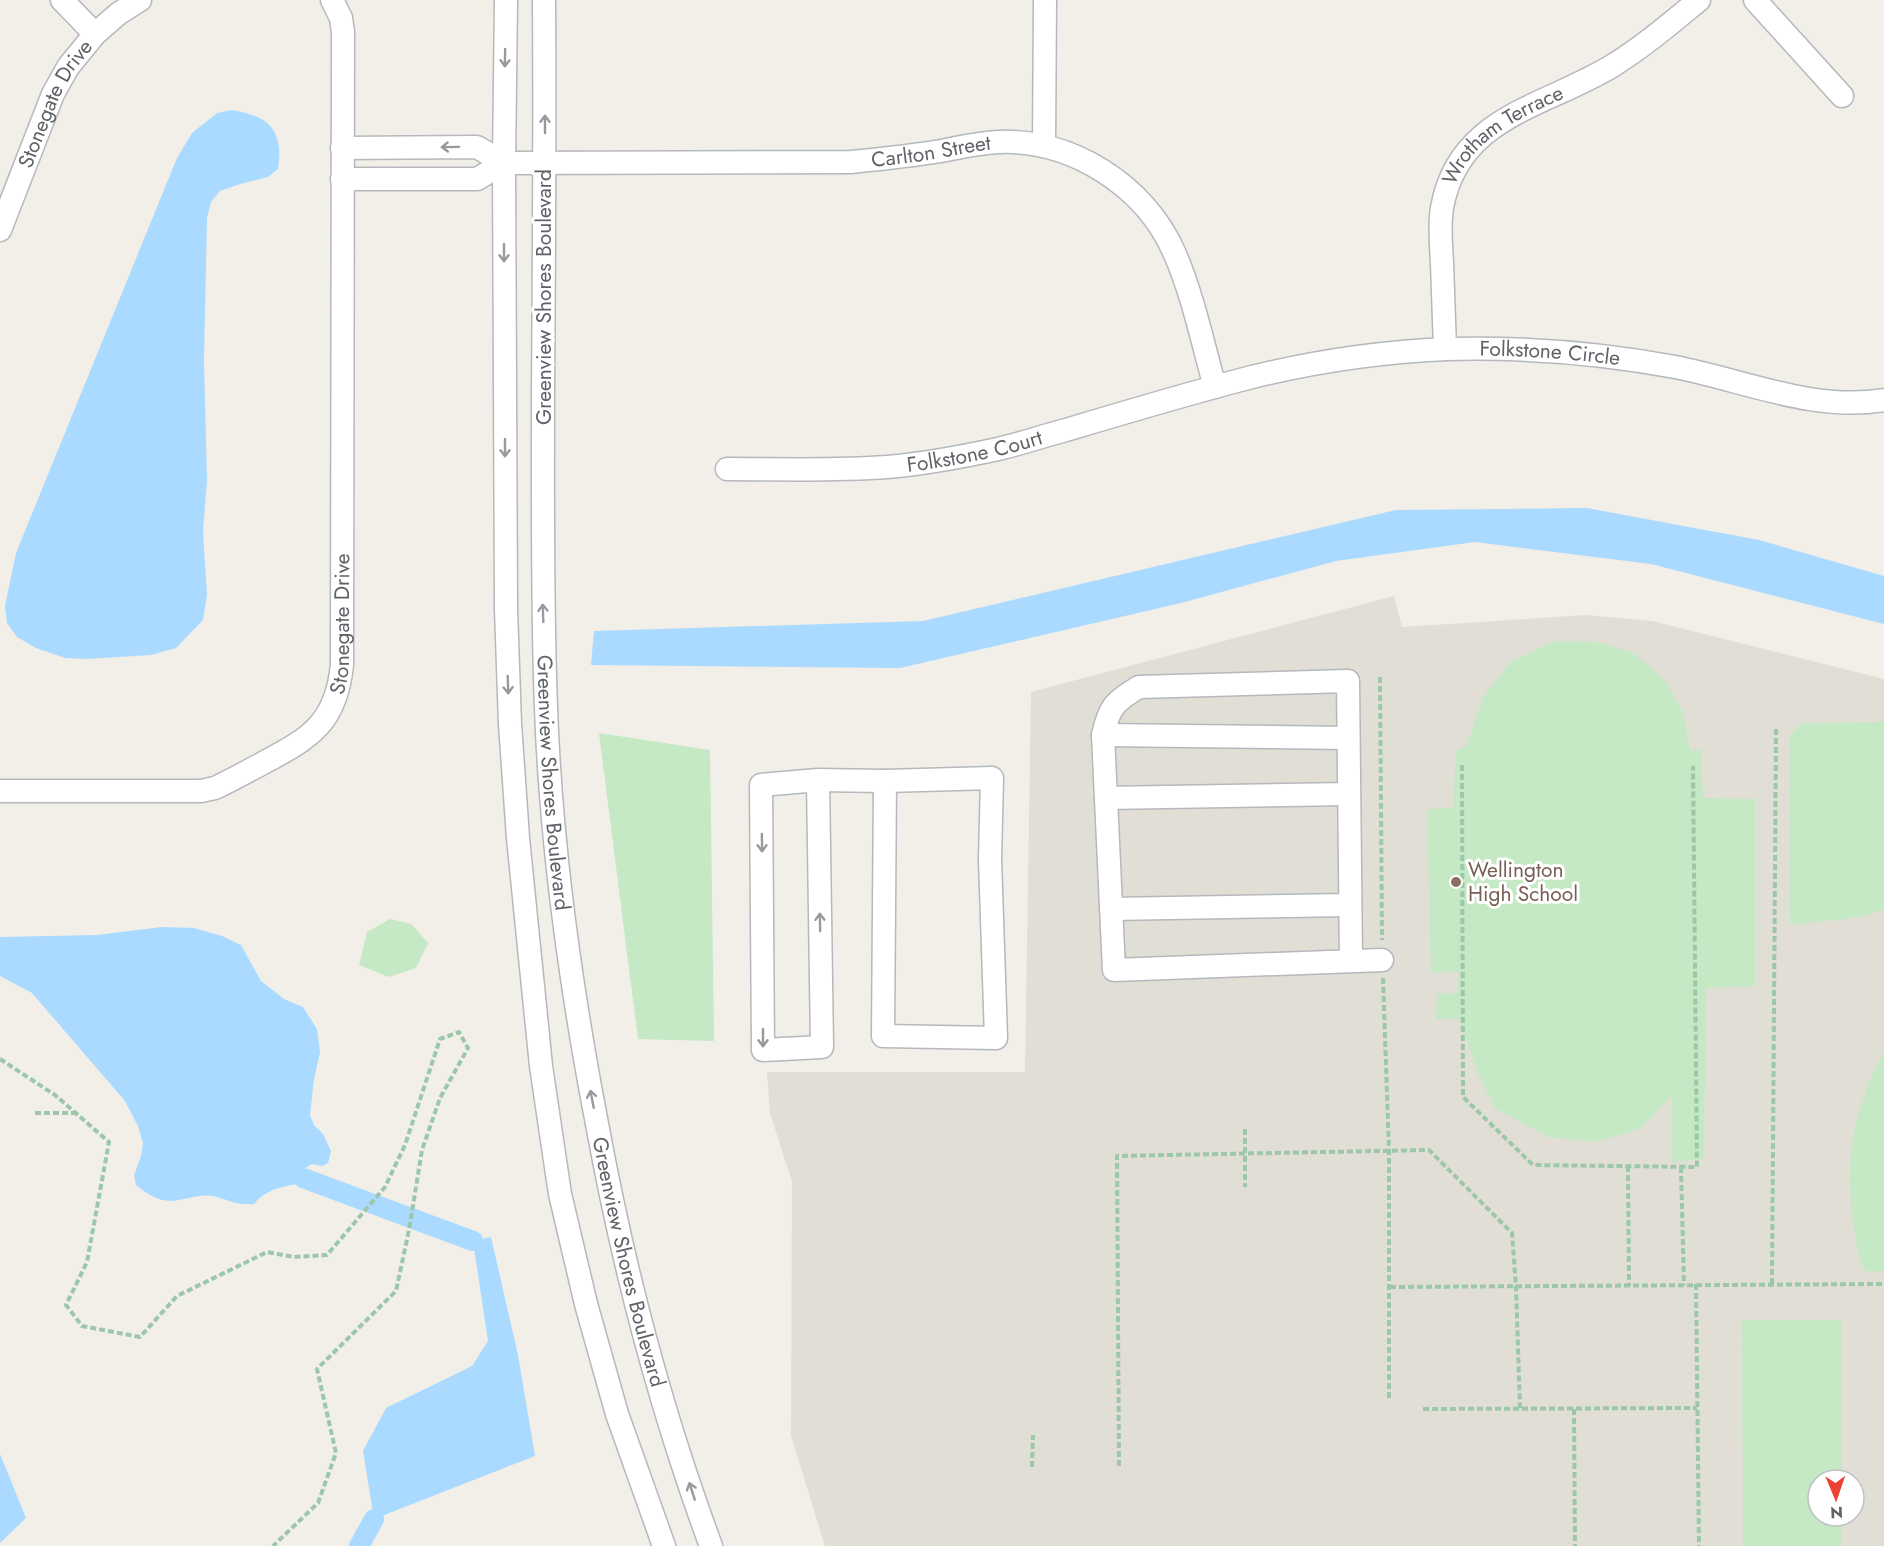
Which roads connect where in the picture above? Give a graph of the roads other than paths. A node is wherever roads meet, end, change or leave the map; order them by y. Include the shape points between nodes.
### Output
1 (62, 0) edge
2 (140, 0) edge
3 (332, 0) edge
4 (506, 0) edge
5 (544, 0) edge
6 (1045, 0) edge
7 (1699, 0) edge
8 (1755, 0) edge
9 (94, 34) junction
10 (1842, 96) dead end
11 (1044, 146) junction
12 (342, 148) junction
13 (504, 163) junction
14 (545, 163) junction
15 (342, 179) junction
16 (0, 230) edge
17 (1445, 350) junction
18 (1215, 387) junction
19 (1884, 400) edge
20 (727, 469) dead end
21 (1103, 735) junction
22 (1348, 738) junction
23 (818, 780) junction
24 (885, 781) junction
25 (0, 791) edge
26 (1349, 794) junction
27 (1106, 798) junction
28 (1350, 905) junction
29 (1111, 909) junction
30 (1382, 960) road end
31 (1351, 961) junction
32 (664, 1546) edge
33 (711, 1546) edge

1 - 9 street
2 - 9 street, Stonegate Drive
3 - 12 street, Stonegate Drive via 343,32
4 -> 13 street, Greenview Shores Boulevard
14 -> 5 street, Greenview Shores Boulevard
6 - 11 street
7 - 17 street, Wrotham Terrace via 1612,66 1512,115 1481,136 1466,153 1451,179 1440,222
8 - 10 street
9 - 16 street, Stonegate Drive via 53,94
11 - 14 street, Carlton Street via 972,144 850,162
11 - 18 street, Carlton Street via 1071,154 1121,183 1160,226 1184,278
13 -> 12 street via 477,147
12 - 15 street, Stonegate Drive
13 - 14 street, Carlton Street
13 - 15 street via 477,179
13 -> 32 street, Greenview Shores Boulevard via 510,724 541,1066 560,1194 586,1304 616,1414
33 -> 14 street, Greenview Shores Boulevard via 662,1398 606,1177 566,938 554,825 543,620
15 - 25 street, Stonegate Drive via 342,665 331,709 300,743 215,788
17 - 18 street, Folkstone Circle via 1314,364
17 - 19 street, Folkstone Circle via 1537,350 1612,357 1811,399
18 - 20 street, Folkstone Court via 945,460 888,467
21 - 22 street
21 - 22 street via 1108,713 1122,696 1139,687 1348,681
21 - 27 street
22 - 26 street
23 -> 23 street via 761,785 763,1050 822,1047
23 - 24 street
24 - 24 street via 992,778 990,859 996,1038 883,1036
26 - 27 street
26 - 28 street
27 - 29 street
28 - 29 street
28 - 31 street
29 - 31 street via 1114,970
30 - 31 street

